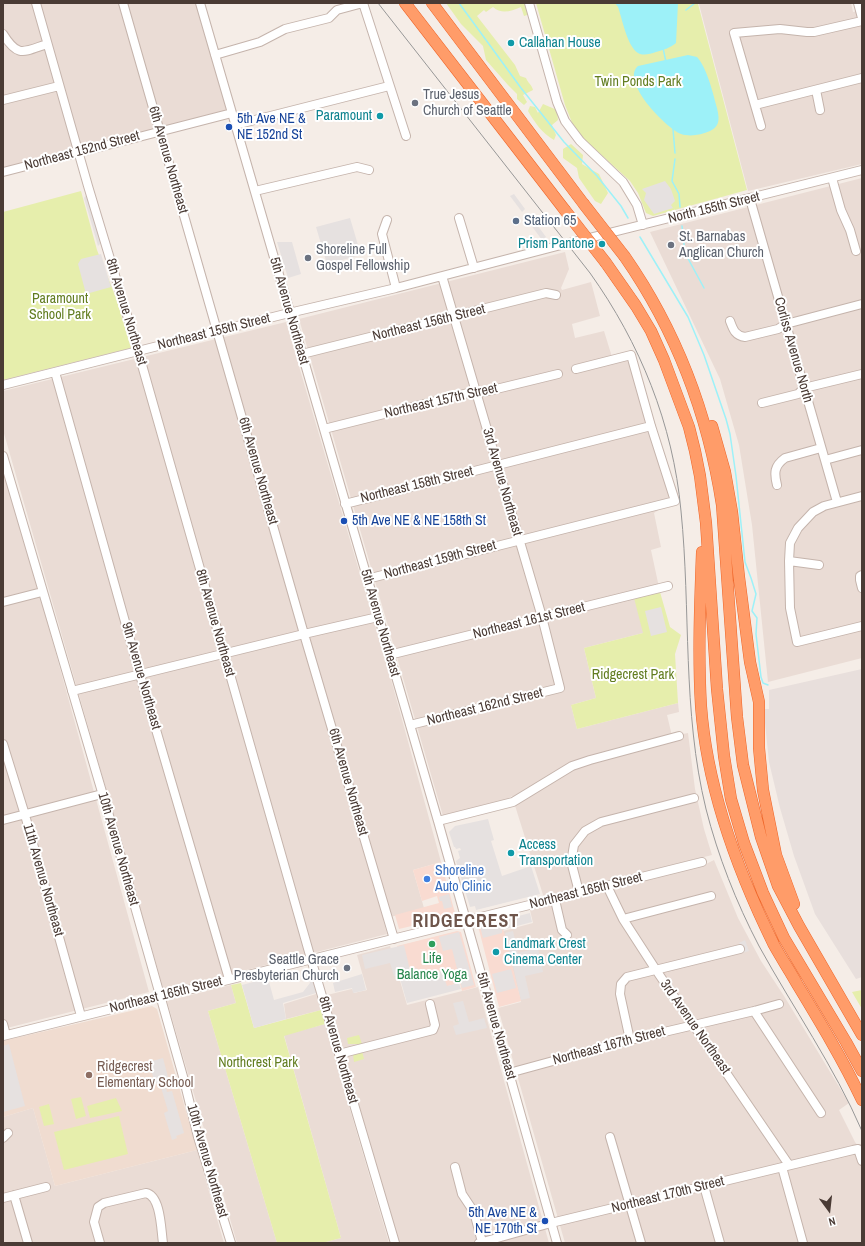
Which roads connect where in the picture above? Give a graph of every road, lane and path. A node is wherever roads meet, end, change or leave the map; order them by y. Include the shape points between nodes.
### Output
1 (36, 3) edge
2 (123, 3) edge
3 (200, 3) edge
4 (363, 3) edge
5 (405, 3) edge
6 (432, 3) edge
7 (529, 3) edge
8 (858, 3) edge
9 (862, 19) edge
10 (3, 34) edge
11 (47, 44) junction
12 (214, 55) junction
13 (862, 78) edge
14 (59, 86) junction
15 (389, 86) junction
16 (816, 90) junction
17 (3, 100) edge
18 (755, 105) junction
19 (820, 110) dead end
20 (232, 112) junction
21 (235, 125) junction
22 (761, 126) dead end
23 (159, 131) junction
24 (406, 136) dead end
25 (79, 152) junction
26 (369, 170) dead end
27 (862, 170) edge
28 (3, 172) edge
29 (832, 178) junction
30 (255, 192) junction
31 (750, 199) junction
32 (459, 218) dead end
33 (387, 220) dead end
34 (643, 225) junction
35 (565, 244) joint
36 (856, 251) dead end
37 (474, 268) junction
38 (442, 276) junction
39 (396, 288) junction
40 (556, 295) dead end
41 (862, 304) edge
42 (290, 313) junction
43 (454, 316) junction
44 (730, 321) dead end
45 (786, 324) junction
46 (218, 331) junction
47 (138, 352) junction
48 (302, 354) junction
49 (576, 369) dead end
50 (686, 369) junction
51 (55, 372) junction
52 (558, 374) dead end
53 (862, 374) edge
54 (3, 385) edge
55 (804, 388) junction
56 (476, 390) junction
57 (762, 403) dead end
58 (651, 426) junction
59 (324, 429) junction
60 (821, 448) junction
61 (862, 450) edge
62 (3, 456) edge
63 (825, 460) junction
64 (497, 465) junction
65 (777, 485) dead end
66 (862, 496) edge
67 (703, 501) junction
68 (837, 502) junction
69 (345, 504) junction
70 (519, 540) junction
71 (788, 561) junction
72 (819, 565) dead end
73 (861, 576) edge
74 (367, 579) junction
75 (668, 586) dead end
76 (862, 588) edge
77 (42, 592) junction
78 (3, 602) edge
79 (378, 617) junction
80 (542, 617) junction
81 (862, 626) edge
82 (304, 634) junction
83 (224, 655) junction
84 (389, 655) junction
85 (140, 675) junction
86 (560, 688) joint
87 (72, 691) junction
88 (410, 725) junction
89 (679, 736) dead end
90 (3, 744) edge
91 (102, 794) junction
92 (694, 798) dead end
93 (24, 814) junction
94 (3, 820) edge
95 (438, 821) junction
96 (702, 862) dead end
97 (607, 886) junction
98 (579, 892) junction
99 (712, 896) dead end
100 (555, 900) junction
101 (623, 919) junction
102 (466, 921) junction
103 (798, 926) junction
104 (567, 935) dead end
105 (394, 939) junction
106 (740, 949) dead end
107 (311, 959) junction
108 (656, 970) junction
109 (229, 979) junction
110 (160, 997) junction
111 (430, 1004) dead end
112 (779, 1004) dead end
113 (754, 1011) junction
114 (81, 1016) junction
115 (3, 1024) edge
116 (694, 1024) junction
117 (5, 1035) edge
118 (862, 1035) edge
119 (630, 1040) junction
120 (339, 1054) junction
121 (862, 1071) edge
122 (509, 1073) junction
123 (862, 1100) edge
124 (821, 1113) dead end
125 (610, 1137) dead end
126 (862, 1161) edge
127 (786, 1166) junction
128 (455, 1167) dead end
129 (704, 1186) junction
130 (46, 1187) dead end
131 (14, 1195) junction
132 (3, 1198) edge
133 (630, 1205) junction
134 (551, 1223) junction
135 (28, 1243) edge
136 (100, 1243) edge
137 (163, 1243) edge
138 (231, 1243) edge
139 (395, 1243) edge
140 (480, 1243) edge
141 (557, 1243) edge
142 (641, 1243) edge
143 (720, 1243) edge
144 (803, 1243) edge

1 - 11 street, 8th Avenue Northeast
2 - 23 street, 6th Avenue Northeast
3 - 12 street, 5th Avenue Northeast
4 - 12 street via 337,10 329,18 285,29 260,42
4 - 15 street
5 - 67 highway, bridge via 606,263 651,331 689,427
6 - 50 highway, bridge via 625,257 657,307
7 - 34 street via 557,102 565,121 580,141 623,182 637,205
8 - 9 street
9 - 18 street via 814,32 780,29 734,33
10 - 11 street via 16,50 22,51
11 - 14 street, 8th Avenue Northeast
12 - 20 street, 5th Avenue Northeast
13 - 16 street
14 - 17 street
14 - 25 street, 8th Avenue Northeast
15 - 21 street
15 - 24 street
16 - 18 street
16 - 19 street
18 - 22 street
20 - 21 street, 5th Avenue Northeast
20 - 23 street, Northeast 152nd Street
21 - 30 street, 5th Avenue Northeast
23 - 25 street, Northeast 152nd Street
23 - 46 street, 6th Avenue Northeast
25 - 28 street, Northeast 152nd Street
25 - 47 street, 8th Avenue Northeast
26 - 30 street via 357,167
27 - 29 street, North 155th Street
29 - 31 street, North 155th Street
29 - 36 street via 840,210 850,230
30 - 42 street, 5th Avenue Northeast
31 - 34 street, North 155th Street
31 - 45 street, Corliss Avenue North
32 - 37 street
33 - 39 street via 382,234
34 - 35 street, North 155th Street
35 - 37 street, Northeast 155th Street
37 - 38 street, Northeast 155th Street
38 - 39 street, Northeast 155th Street
38 - 43 street, 3rd Avenue Northeast
39 - 42 street, Northeast 155th Street
40 - 43 street, Northeast 156th Street via 546,294
41 - 45 street
42 - 46 street, Northeast 155th Street
42 - 48 street, 5th Avenue Northeast
43 - 48 street, Northeast 156th Street
43 - 56 street, 3rd Avenue Northeast
44 - 45 street via 735,333 745,337 778,329
45 - 55 street, Corliss Avenue North
46 - 47 street, Northeast 155th Street
46 - 82 street, 6th Avenue Northeast
47 - 51 street, Northeast 155th Street
47 - 83 street, 8th Avenue Northeast
48 - 59 street, 5th Avenue Northeast
49 - 58 street via 631,355
50 - 103 highway via 717,472 722,505 737,717 743,765 761,837 778,886
50 - 103 highway via 697,382 725,472 750,662 759,702 759,748 763,790 776,855 796,910
51 - 54 street, Northeast 155th Street
51 - 85 street, 9th Avenue Northeast
52 - 56 street, Northeast 157th Street via 484,392
53 - 55 street
55 - 57 street via 798,394
55 - 60 street, Corliss Avenue North
56 - 59 street, Northeast 157th Street
56 - 64 street, 3rd Avenue Northeast
58 - 64 street, Northeast 158th Street
58 - 70 street, Northeast 159th Street via 675,501
59 - 69 street, 5th Avenue Northeast
60 - 63 street, Corliss Avenue North
60 - 65 street via 780,461 776,466
61 - 63 street
62 - 77 street, 10th Avenue Northeast
63 - 68 street, Corliss Avenue North
64 - 69 street, Northeast 158th Street
64 - 70 street, 3rd Avenue Northeast
66 - 68 street
67 - 121 highway via 717,689 731,799 763,893 784,938
67 - 123 highway via 699,619 701,706 716,791 727,831 754,903 775,947 833,1044
68 - 71 street via 813,512 798,528 790,543
69 - 74 street, 5th Avenue Northeast
70 - 74 street, Northeast 159th Street
70 - 80 street, 3rd Avenue Northeast
71 - 72 street
71 - 81 street via 790,608 797,642
73 - 76 street
74 - 79 street, 5th Avenue Northeast
75 - 80 street, Northeast 161st Street
77 - 78 street
77 - 87 street, 10th Avenue Northeast
79 - 82 street
79 - 84 street, 5th Avenue Northeast
80 - 84 street, Northeast 161st Street
80 - 86 street, 3rd Avenue Northeast
82 - 83 street
82 - 105 street, 6th Avenue Northeast
83 - 85 street
83 - 107 street, 8th Avenue Northeast
84 - 88 street, 5th Avenue Northeast
85 - 87 street
85 - 109 street, 9th Avenue Northeast
86 - 88 street, Northeast 162nd Street
87 - 91 street, 10th Avenue Northeast
88 - 95 street, 5th Avenue Northeast
89 - 95 street via 590,760 567,769 513,802
90 - 93 street, 11th Avenue Northeast
91 - 93 street
91 - 110 street, 10th Avenue Northeast
92 - 98 street via 590,827 576,841 572,850 572,865
93 - 94 street
93 - 114 street, 11th Avenue Northeast
95 - 102 street, 5th Avenue Northeast
96 - 97 street, Northeast 165th Street
97 - 98 street, Northeast 165th Street
97 - 101 street, 3rd Avenue Northeast
98 - 100 street, Northeast 165th Street
99 - 101 street
100 - 102 street, Northeast 165th Street
100 - 104 street via 562,930
101 - 108 street, 3rd Avenue Northeast
102 - 105 street, Northeast 165th Street
102 - 122 street, 5th Avenue Northeast
103 - 118 highway
105 - 107 street, Northeast 165th Street
106 - 108 street
107 - 109 street, Northeast 165th Street
107 - 120 street, 8th Avenue Northeast
108 - 116 street, 3rd Avenue Northeast
108 - 119 street via 627,977 621,984 620,994
109 - 110 street, Northeast 165th Street
110 - 114 street, Northeast 165th Street
110 - 138 street, 10th Avenue Northeast via 198,1137
111 - 120 street via 436,1025 433,1030
112 - 113 street, Northeast 167th Street
113 - 116 street, Northeast 167th Street
113 - 124 street
114 - 117 street, Northeast 165th Street
115 - 117 street
116 - 119 street, Northeast 167th Street
116 - 127 street, 3rd Avenue Northeast
119 - 122 street, Northeast 167th Street
120 - 139 street, 8th Avenue Northeast
122 - 134 street, 5th Avenue Northeast
125 - 133 street
126 - 127 street, Northeast 170th Street via 858,1149
127 - 129 street, Northeast 170th Street
127 - 144 street, 3rd Avenue Northeast
128 - 140 street via 462,1194 474,1212
129 - 133 street, Northeast 170th Street
129 - 143 street
130 - 131 street
131 - 132 street
131 - 135 street
133 - 134 street, Northeast 170th Street
133 - 142 street
134 - 140 street, Northeast 170th Street
134 - 141 street, 5th Avenue Northeast
136 - 137 street via 94,1222 98,1207 104,1203 150,1194 157,1205

